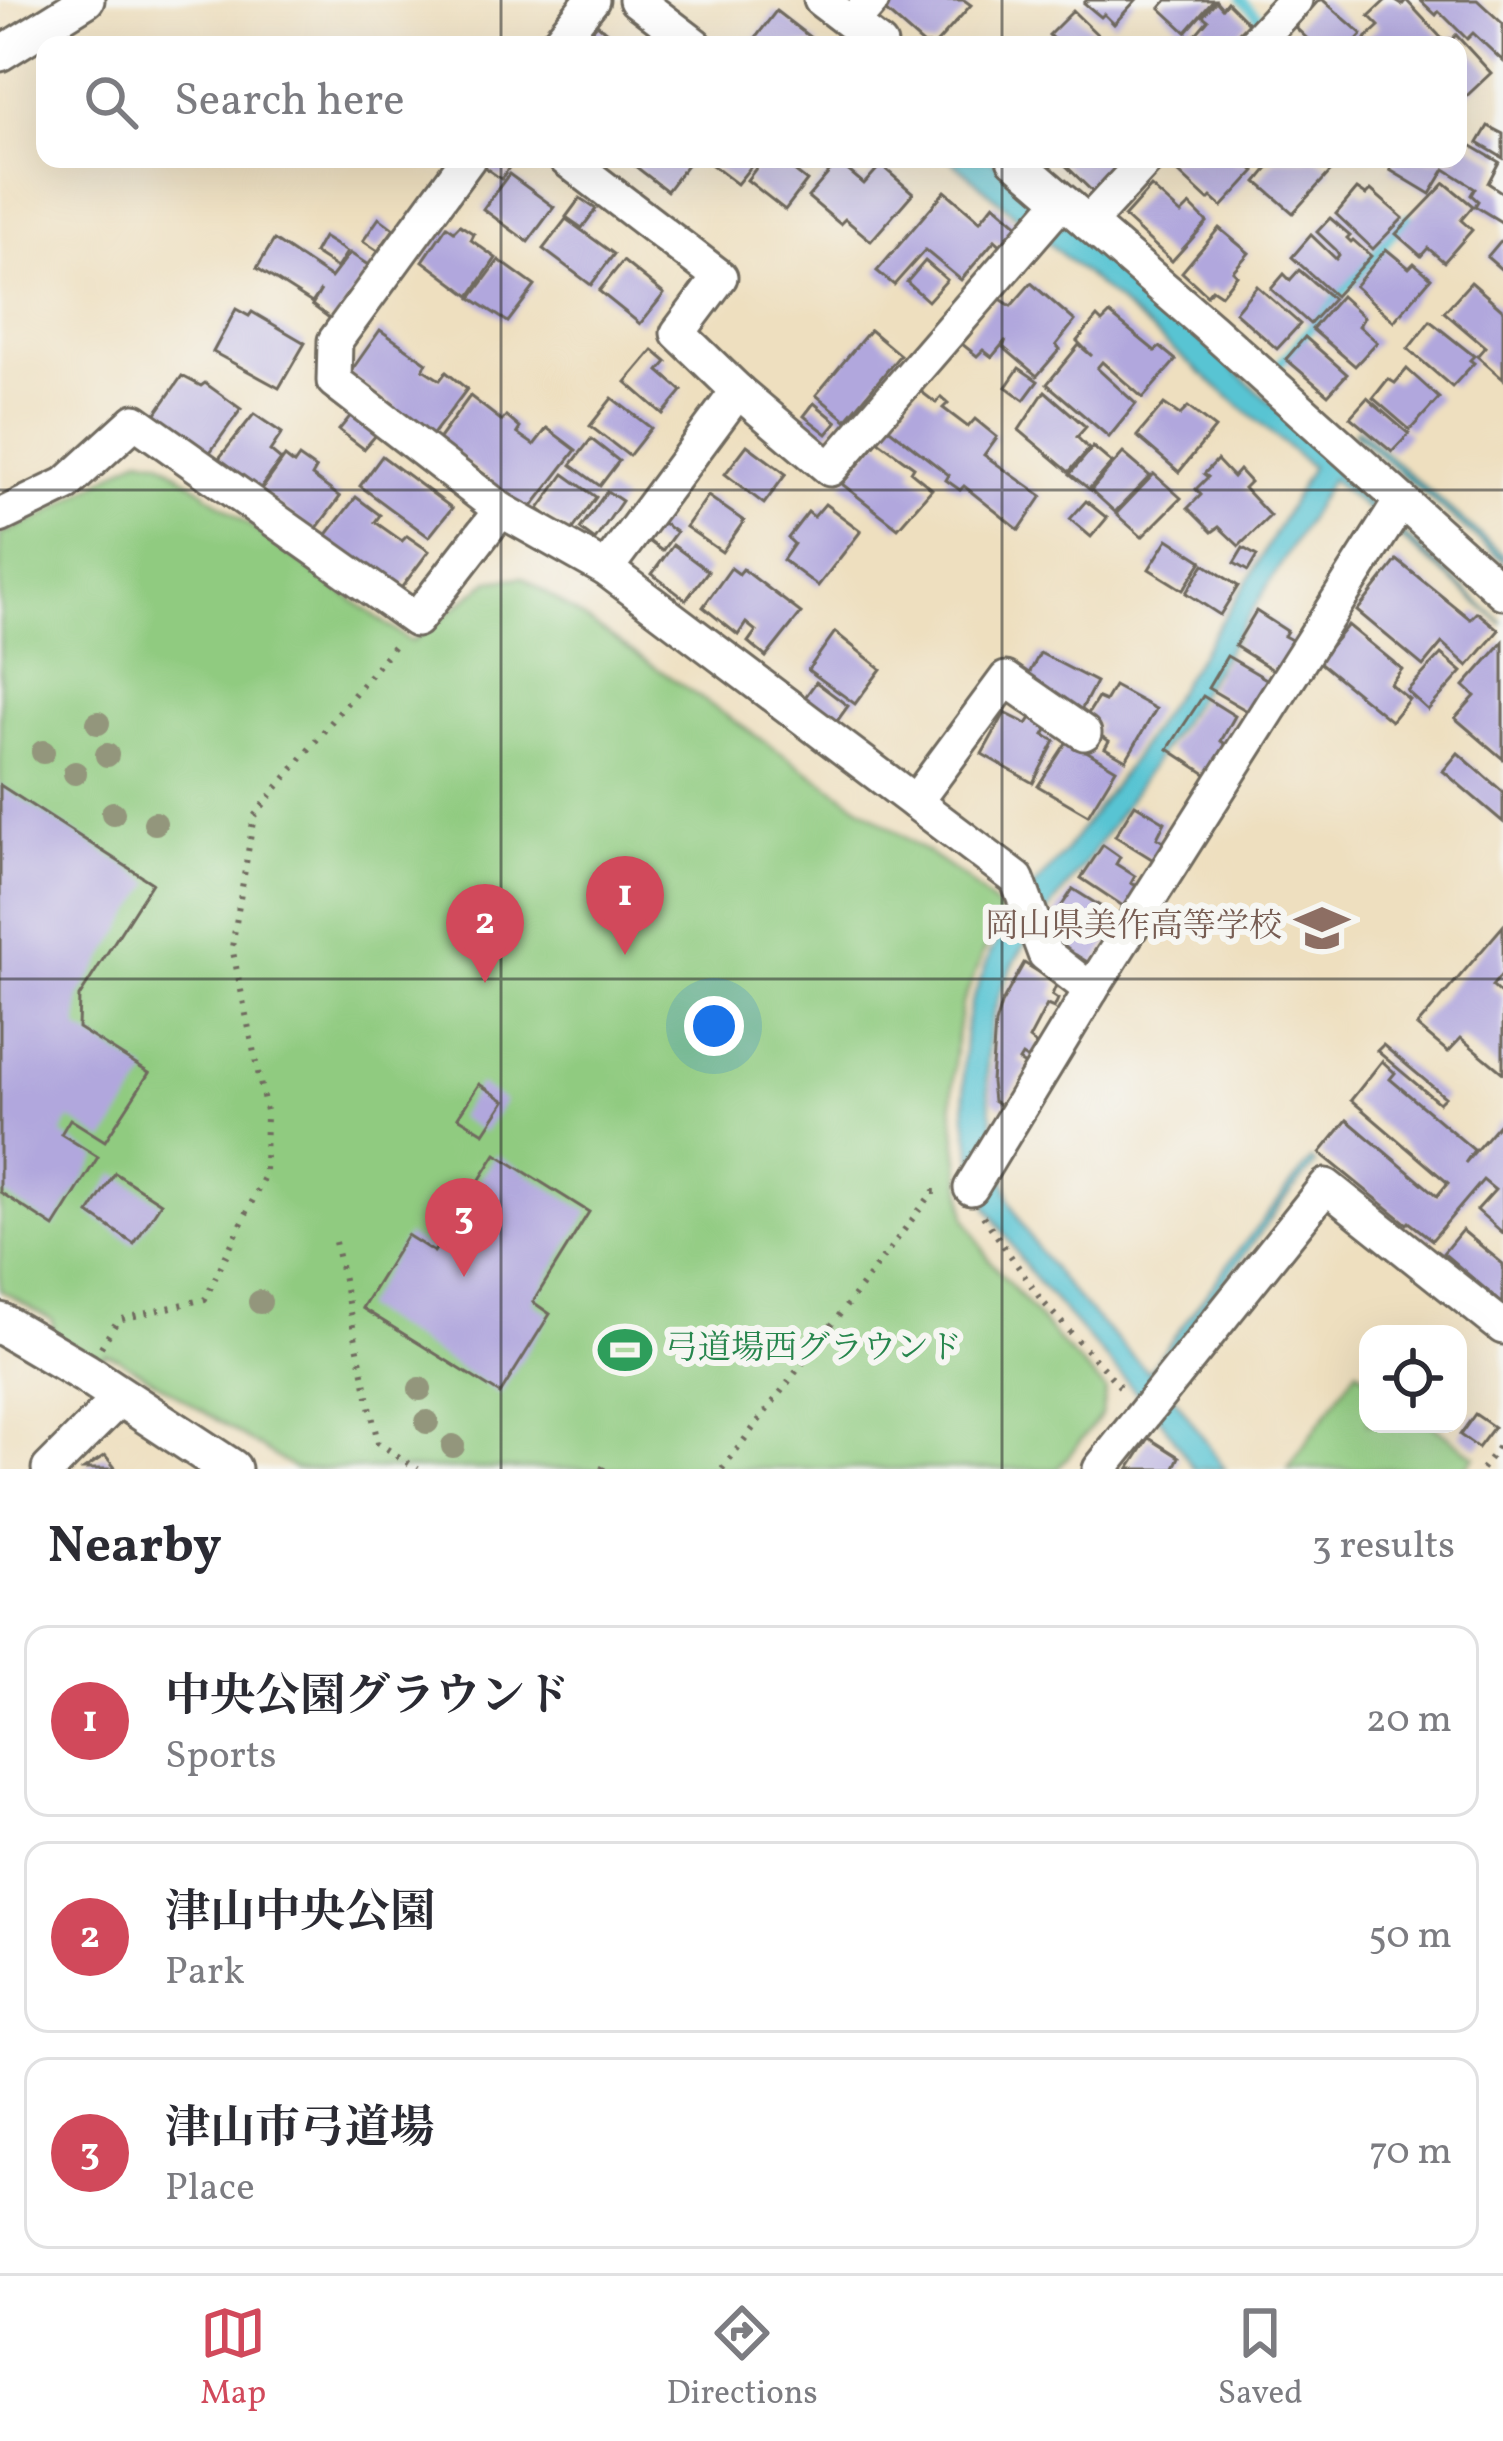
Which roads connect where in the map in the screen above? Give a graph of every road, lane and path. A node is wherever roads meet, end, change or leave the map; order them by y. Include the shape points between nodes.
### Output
1 (87, 0) edge
2 (592, 0) edge
3 (636, 0) edge
4 (821, 0) edge
5 (1295, 0) edge
6 (862, 12) edge
7 (563, 36) edge
8 (683, 36) edge
9 (1261, 36) edge
10 (0, 54) edge
11 (461, 168) edge
12 (578, 168) edge
13 (1025, 168) edge
14 (1139, 168) edge
15 (1062, 200) junction
16 (1088, 223) junction
17 (738, 391) junction
18 (1401, 501) junction
19 (501, 510) junction
20 (0, 516) edge
21 (606, 569) junction
22 (1503, 592) edge
23 (416, 620) junction
24 (1084, 733) dead end
25 (915, 802) junction
26 (1091, 990) junction
27 (971, 1188) junction
28 (335, 1242) dead end
29 (0, 1323) edge
30 (1503, 1327) edge
31 (86, 1373) junction
32 (122, 1396) junction
33 (1144, 1412) junction
34 (1503, 1441) edge
35 (49, 1469) edge
36 (231, 1469) edge
37 (418, 1469) edge
38 (722, 1469) edge
39 (1100, 1469) edge
40 (1482, 1469) edge

1 - 10 street
2 - 7 street
3 - 8 street
4 - 6 street
5 - 9 street
11 - 19 street via 335,341 334,381
12 - 17 street via 720,277 678,333
13 - 15 street
14 - 16 street
15 - 16 street
15 - 17 street via 830,469
16 - 18 street
17 - 21 street
18 - 22 street
18 - 26 street
19 - 21 street
19 - 23 street
20 - 23 street via 67,484 135,421
21 - 25 street
23 - 31 path via 254,816 232,947 266,1111 265,1175 205,1299 118,1319
24 - 25 street via 1006,679
25 - 26 street via 1017,879 1045,954
26 - 27 street
27 - 33 path via 1042,1301
27 - 38 path via 933,1192
28 - 37 path via 378,1443
29 - 31 street
30 - 33 street via 1326,1186
31 - 32 street
32 - 35 street
32 - 36 street
33 - 39 street
34 - 40 path

